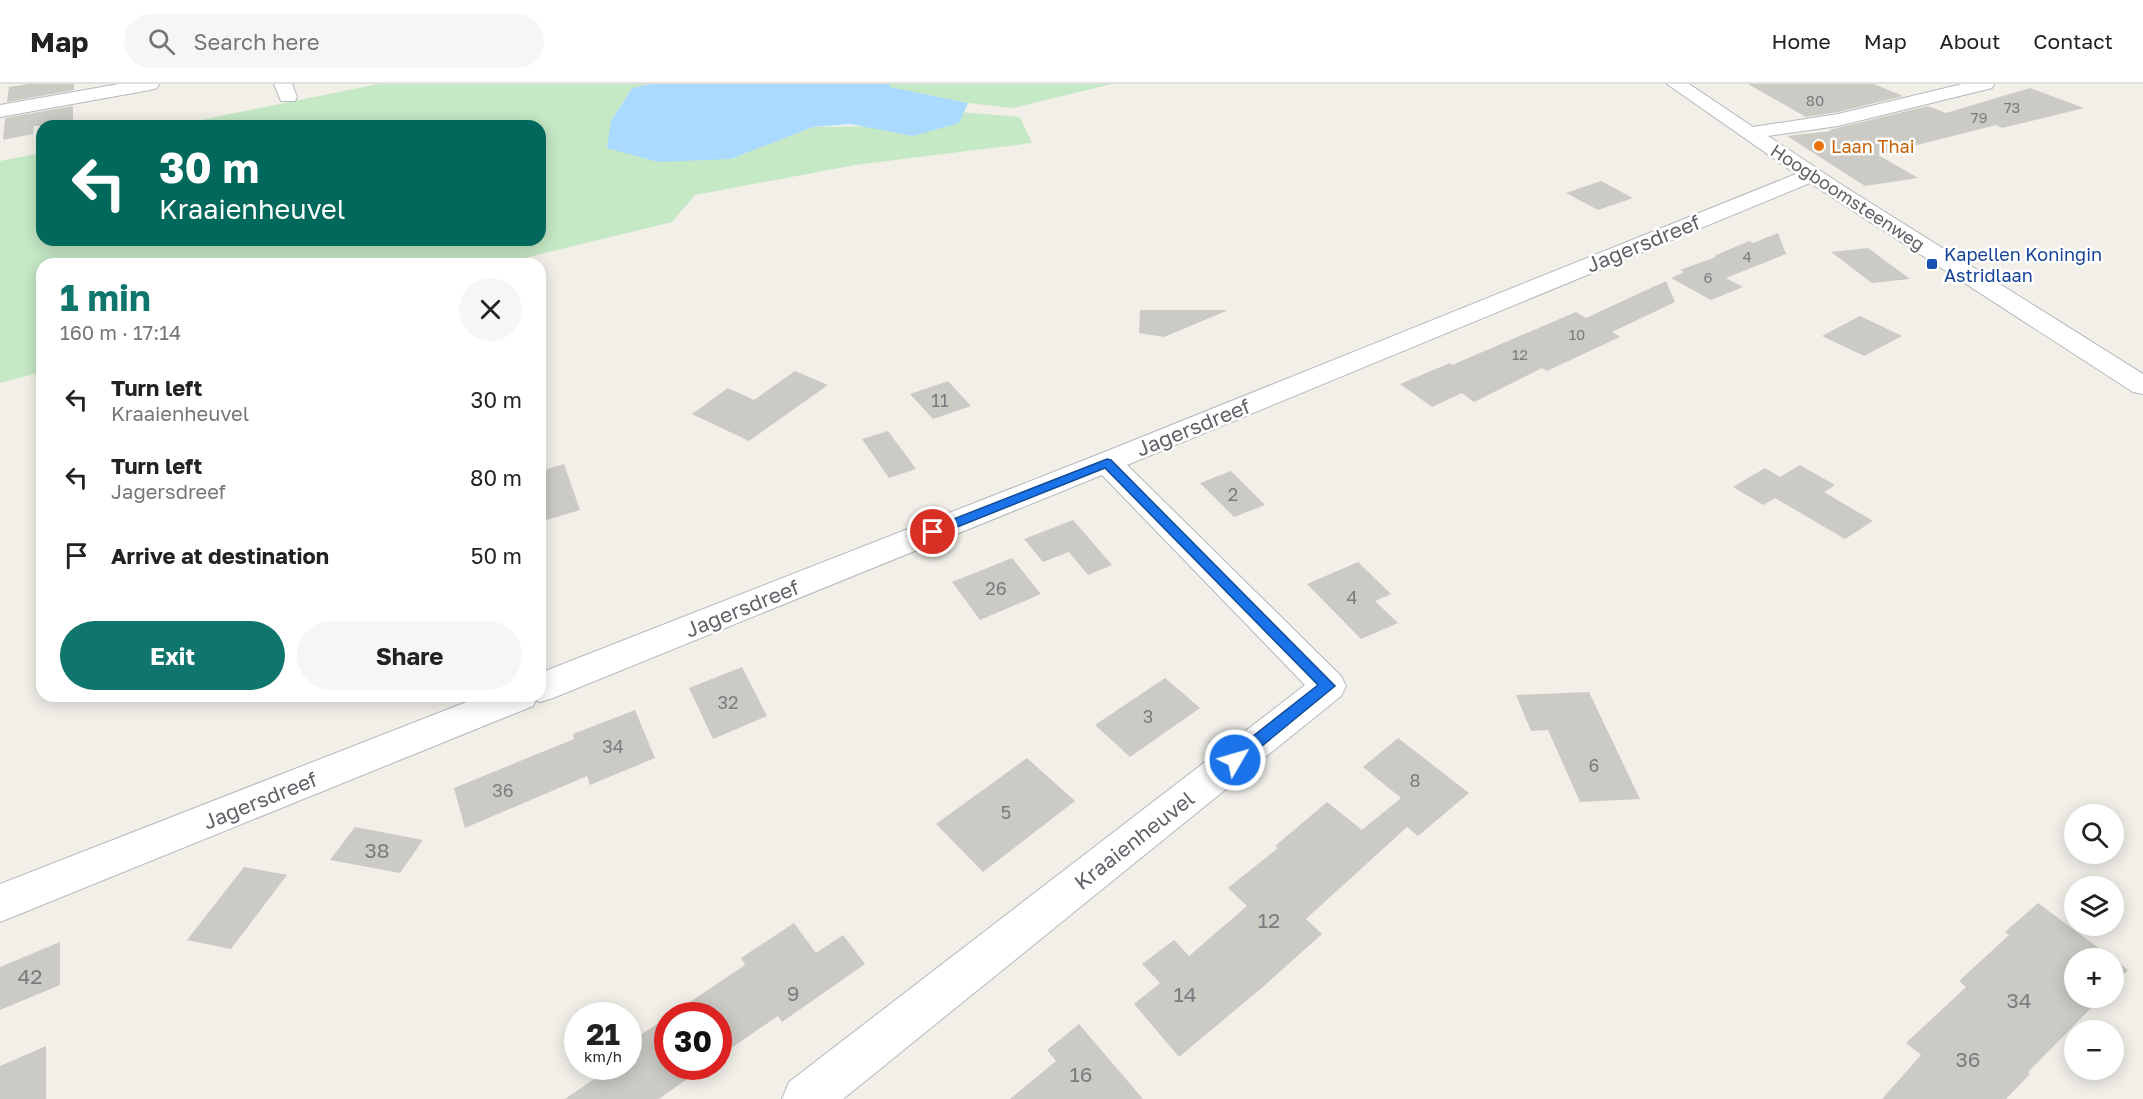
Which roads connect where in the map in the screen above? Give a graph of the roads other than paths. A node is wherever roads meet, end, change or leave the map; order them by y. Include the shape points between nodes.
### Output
1 (150, 84) edge
2 (1676, 84) edge
3 (1985, 84) edge
4 (0, 111) edge
5 (1750, 133) junction
6 (1811, 175) junction
7 (2143, 386) edge
8 (1107, 462) junction
9 (546, 686) edge
10 (505, 702) edge
11 (0, 903) edge
12 (806, 1099) edge

1 - 4 street
2 - 5 street, Hoogboomsteenweg
3 - 5 street via 1838,120
5 - 6 street, Hoogboomsteenweg
6 - 7 street, Hoogboomsteenweg
6 - 8 street, Jagersdreef
8 - 9 street, Jagersdreef
8 - 12 street, Kraaienheuvel via 1328,686
10 - 11 street, Jagersdreef

